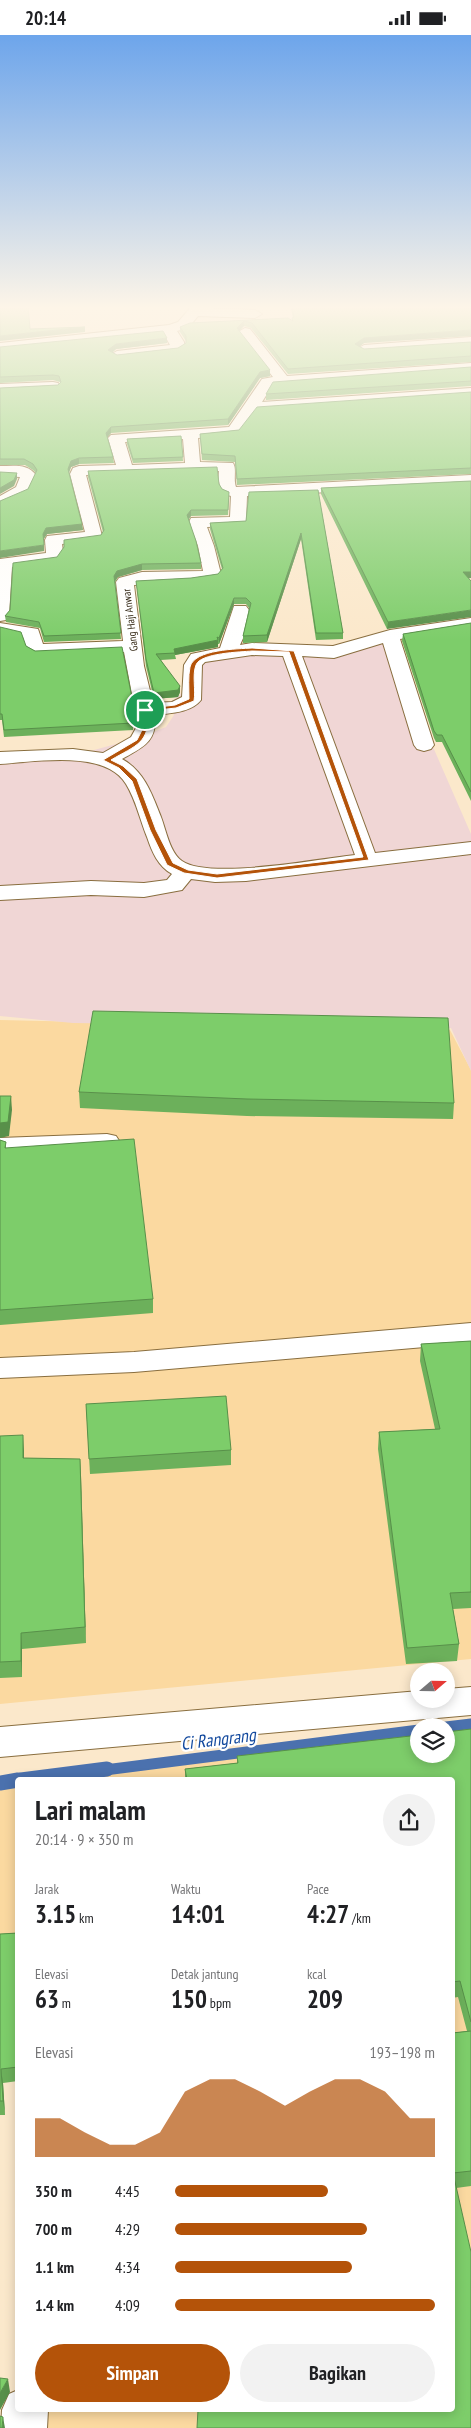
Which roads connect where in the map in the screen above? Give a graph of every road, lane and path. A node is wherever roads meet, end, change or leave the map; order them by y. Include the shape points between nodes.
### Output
1 (245, 417) edge
2 (190, 434) junction
3 (193, 466) junction
4 (125, 469) junction
5 (0, 471) edge
6 (471, 480) edge
7 (239, 492) junction
8 (0, 502) edge
9 (240, 610) dead end
10 (0, 616) edge
11 (471, 623) edge
12 (0, 628) edge
13 (390, 635) junction
14 (133, 646) junction
15 (228, 651) junction
16 (291, 651) junction
17 (145, 710) junction
18 (424, 745) dead end
19 (0, 758) edge
20 (106, 760) junction
21 (471, 848) edge
22 (367, 859) junction
23 (186, 872) junction
24 (0, 893) edge
25 (114, 1142) edge
26 (0, 1146) edge
27 (471, 1333) edge
28 (0, 1368) edge
29 (471, 1701) edge
30 (0, 1742) edge
31 (25, 2412) edge
32 (24, 2428) edge

1 - 2 street via 234,431
2 - 3 street
2 - 4 street via 116,438
3 - 4 street
3 - 7 street via 228,466 228,489
4 - 10 street via 78,472 94,536 53,540 55,553 51,557 5,563 2,567
5 - 8 street via 22,471 28,475 23,491
6 - 7 street
7 - 14 street, Gang Haji Anwar via 238,522 197,523 212,573 204,577 125,582
9 - 15 street via 235,636
11 - 13 street
12 - 14 street via 32,633 36,650
13 - 16 street via 340,651
13 - 18 street
14 - 17 street, Gang Haji Anwar
15 - 16 street
15 - 17 street via 198,659 193,665 193,696 187,703
16 - 22 street
17 - 20 street, Gang Haji Anwar via 146,728 139,741
19 - 20 street via 82,755
20 - 23 street via 121,767 135,781 170,865
21 - 22 street
22 - 23 street via 236,875
23 - 24 street via 174,885 144,890 91,888
25 - 26 street
27 - 28 street via 134,1362
29 - 30 street
31 - 32 street

